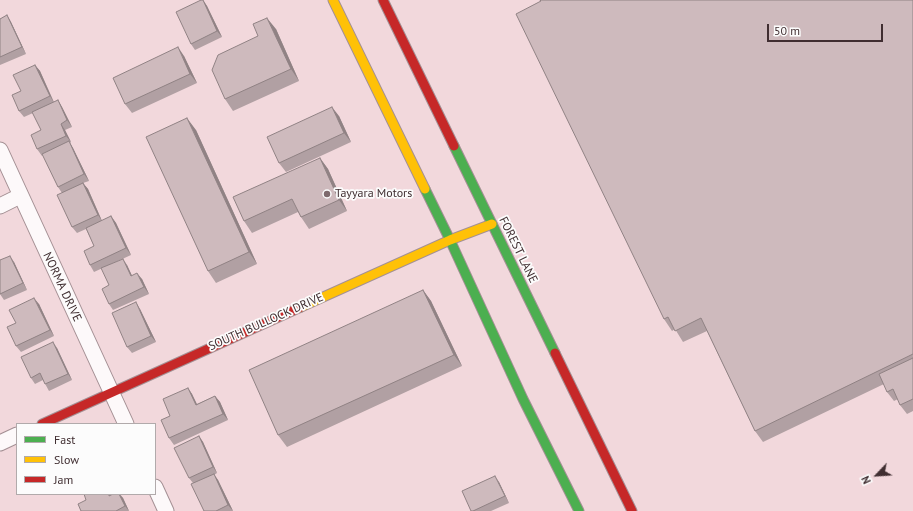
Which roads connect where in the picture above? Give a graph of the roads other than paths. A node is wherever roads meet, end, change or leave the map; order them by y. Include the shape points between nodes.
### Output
1 (332, 0) edge
2 (383, 0) edge
3 (0, 150) edge
4 (20, 196) junction
5 (0, 206) edge
6 (492, 224) junction
7 (450, 240) junction
8 (111, 393) junction
9 (44, 423) edge
10 (126, 423) edge
11 (16, 435) edge
12 (0, 443) edge
13 (156, 489) edge
14 (166, 511) edge
15 (579, 511) edge
16 (632, 511) edge

1 - 7 main road
2 - 6 main road, FOREST LANE
3 - 4 street, NORMA DRIVE
4 - 5 street
4 - 8 street, NORMA DRIVE
6 - 7 main road, SOUTH BULLOCK DRIVE
6 - 16 main road, FOREST LANE
7 - 8 main road, SOUTH BULLOCK DRIVE
7 - 15 main road
8 - 9 main road, SOUTH BULLOCK DRIVE
8 - 10 street, NORMA DRIVE
11 - 12 street
13 - 14 street

